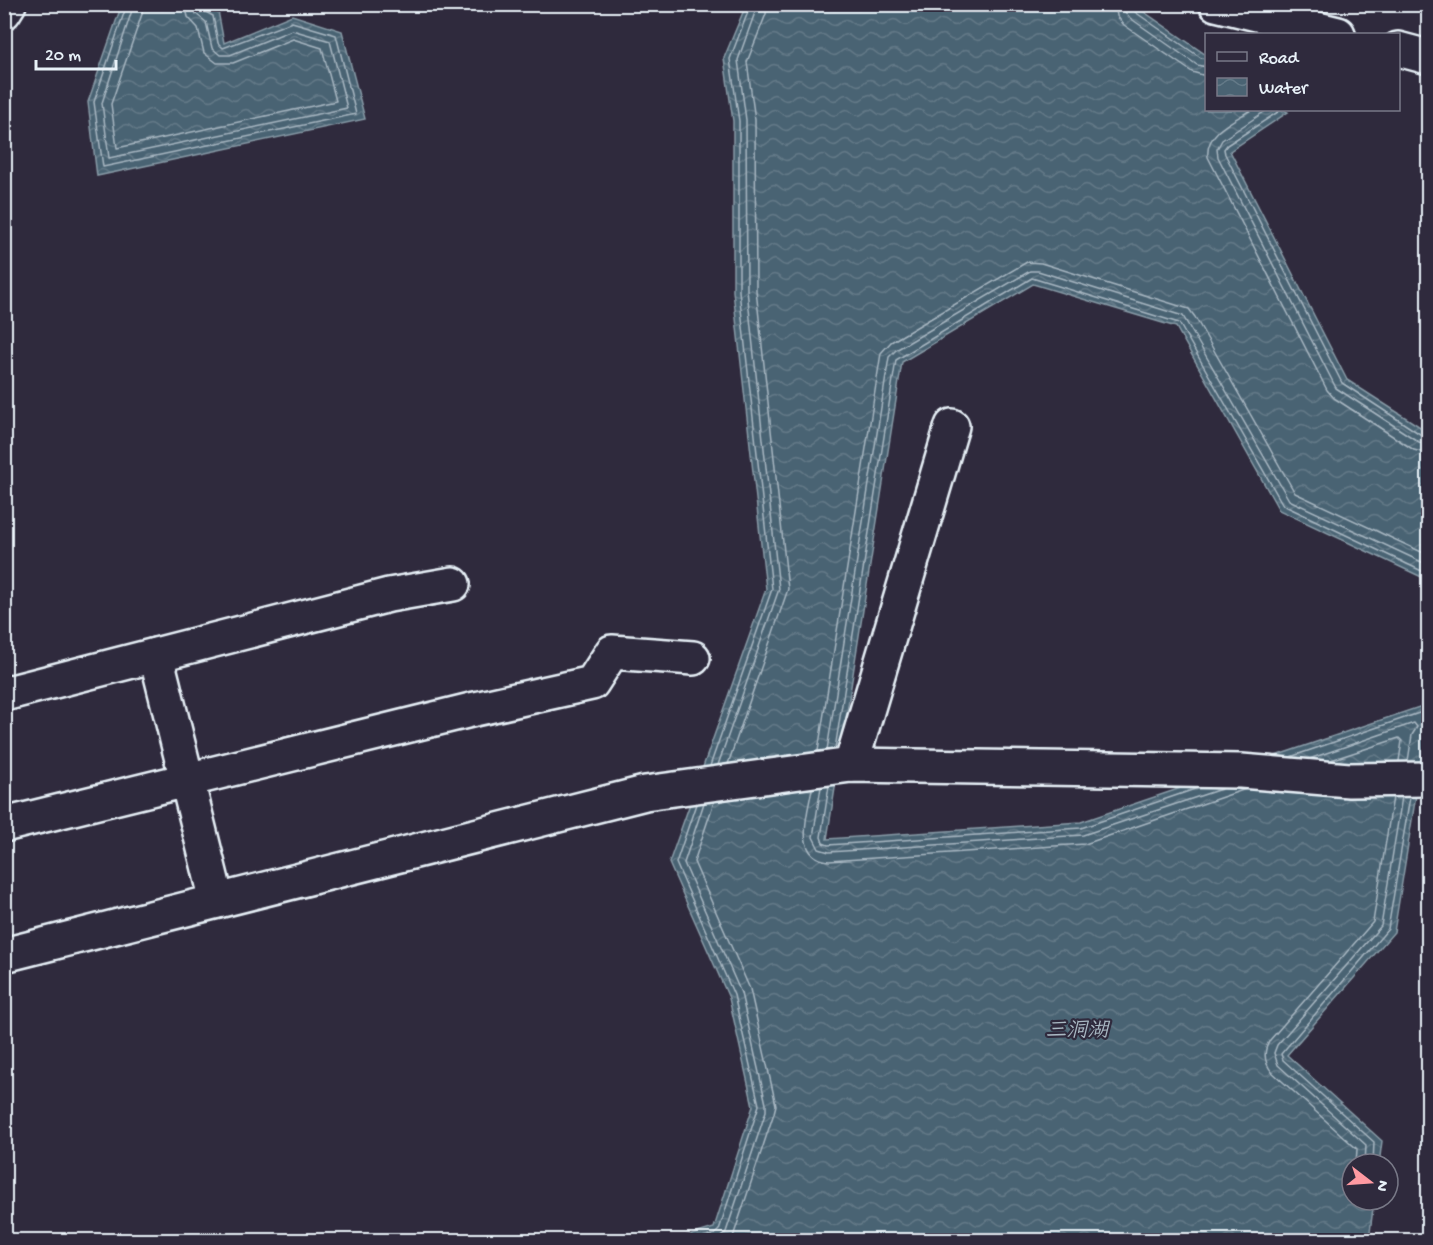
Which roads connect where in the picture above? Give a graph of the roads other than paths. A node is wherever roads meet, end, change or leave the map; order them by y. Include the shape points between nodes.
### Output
1 (9, 4) edge
2 (1216, 4) edge
3 (4, 12) edge
4 (1334, 33) edge
5 (1400, 50) edge
6 (1428, 57) edge
7 (952, 426) dead end
8 (453, 584) dead end
9 (156, 655) junction
10 (693, 658) dead end
11 (4, 694) edge
12 (851, 765) junction
13 (1428, 779) edge
14 (187, 780) junction
15 (4, 825) edge
16 (217, 901) junction
17 (4, 955) edge

1 - 3 street
2 - 4 street
5 - 6 street
7 - 12 street
8 - 9 street via 389,595
9 - 11 street
9 - 14 street
10 - 14 street via 612,652 592,682
12 - 13 street via 1230,771 1349,780
12 - 16 street via 645,793
14 - 15 street
14 - 16 street
16 - 17 street

